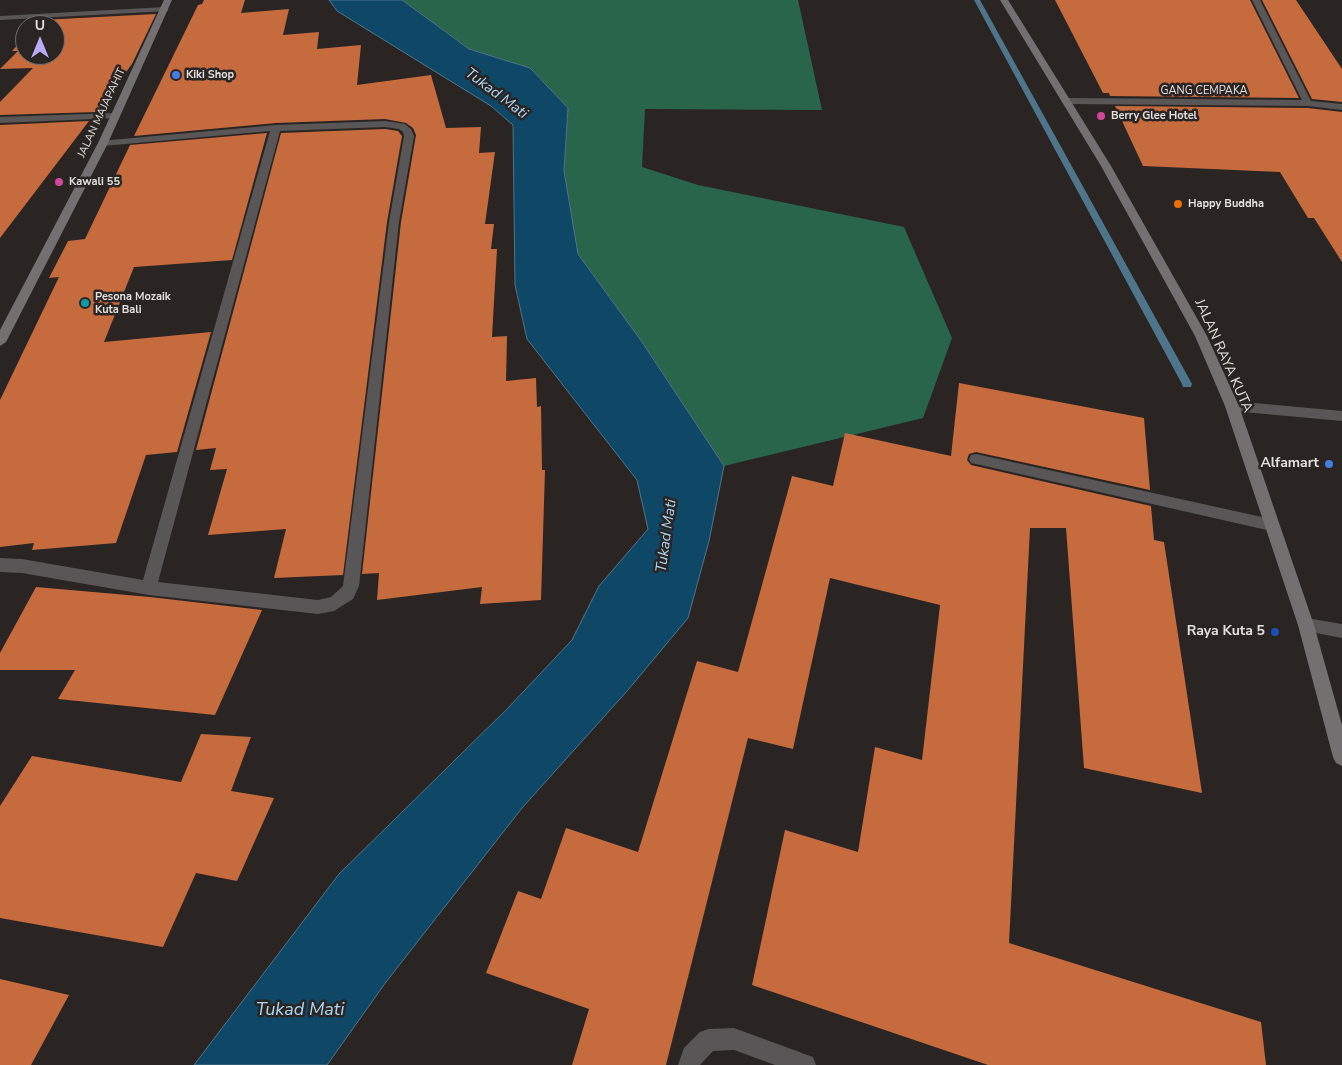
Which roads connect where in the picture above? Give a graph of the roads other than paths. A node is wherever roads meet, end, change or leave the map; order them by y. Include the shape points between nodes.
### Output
1 (1004, 0) edge
2 (1256, 0) edge
3 (166, 4) edge
4 (0, 18) edge
5 (1066, 101) junction
6 (1308, 103) junction
7 (1342, 107) edge
8 (116, 116) junction
9 (0, 120) edge
10 (276, 128) junction
11 (103, 143) junction
12 (4, 327) edge
13 (0, 342) edge
14 (1232, 406) junction
15 (1342, 416) edge
16 (976, 459) dead end
17 (1271, 526) junction
18 (0, 565) edge
19 (148, 588) junction
20 (1306, 625) junction
21 (1342, 631) edge
22 (1342, 757) edge
23 (689, 1065) edge
24 (805, 1065) edge

1 - 5 main road, JALAN RAYA KUTA
2 - 6 street
3 - 4 street
3 - 8 main road, JALAN MAJAPAHIT
5 - 6 street, GANG CEMPAKA
5 - 14 main road, JALAN RAYA KUTA via 1201,336
6 - 7 street, GANG CEMPAKA
8 - 9 street
8 - 11 main road, JALAN MAJAPAHIT
10 - 11 street
10 - 19 street
10 - 19 street via 385,124 402,126 409,136 394,222 350,586 347,594 328,606
11 - 12 main road, JALAN MAJAPAHIT
12 - 13 main road, JALAN MAJAPAHIT
14 - 15 street
14 - 17 main road, JALAN RAYA KUTA
16 - 17 street
17 - 20 main road, JALAN RAYA KUTA
18 - 19 street
20 - 21 street
20 - 22 main road, JALAN RAYA KUTA
23 - 24 street via 692,1056 708,1040 734,1039

